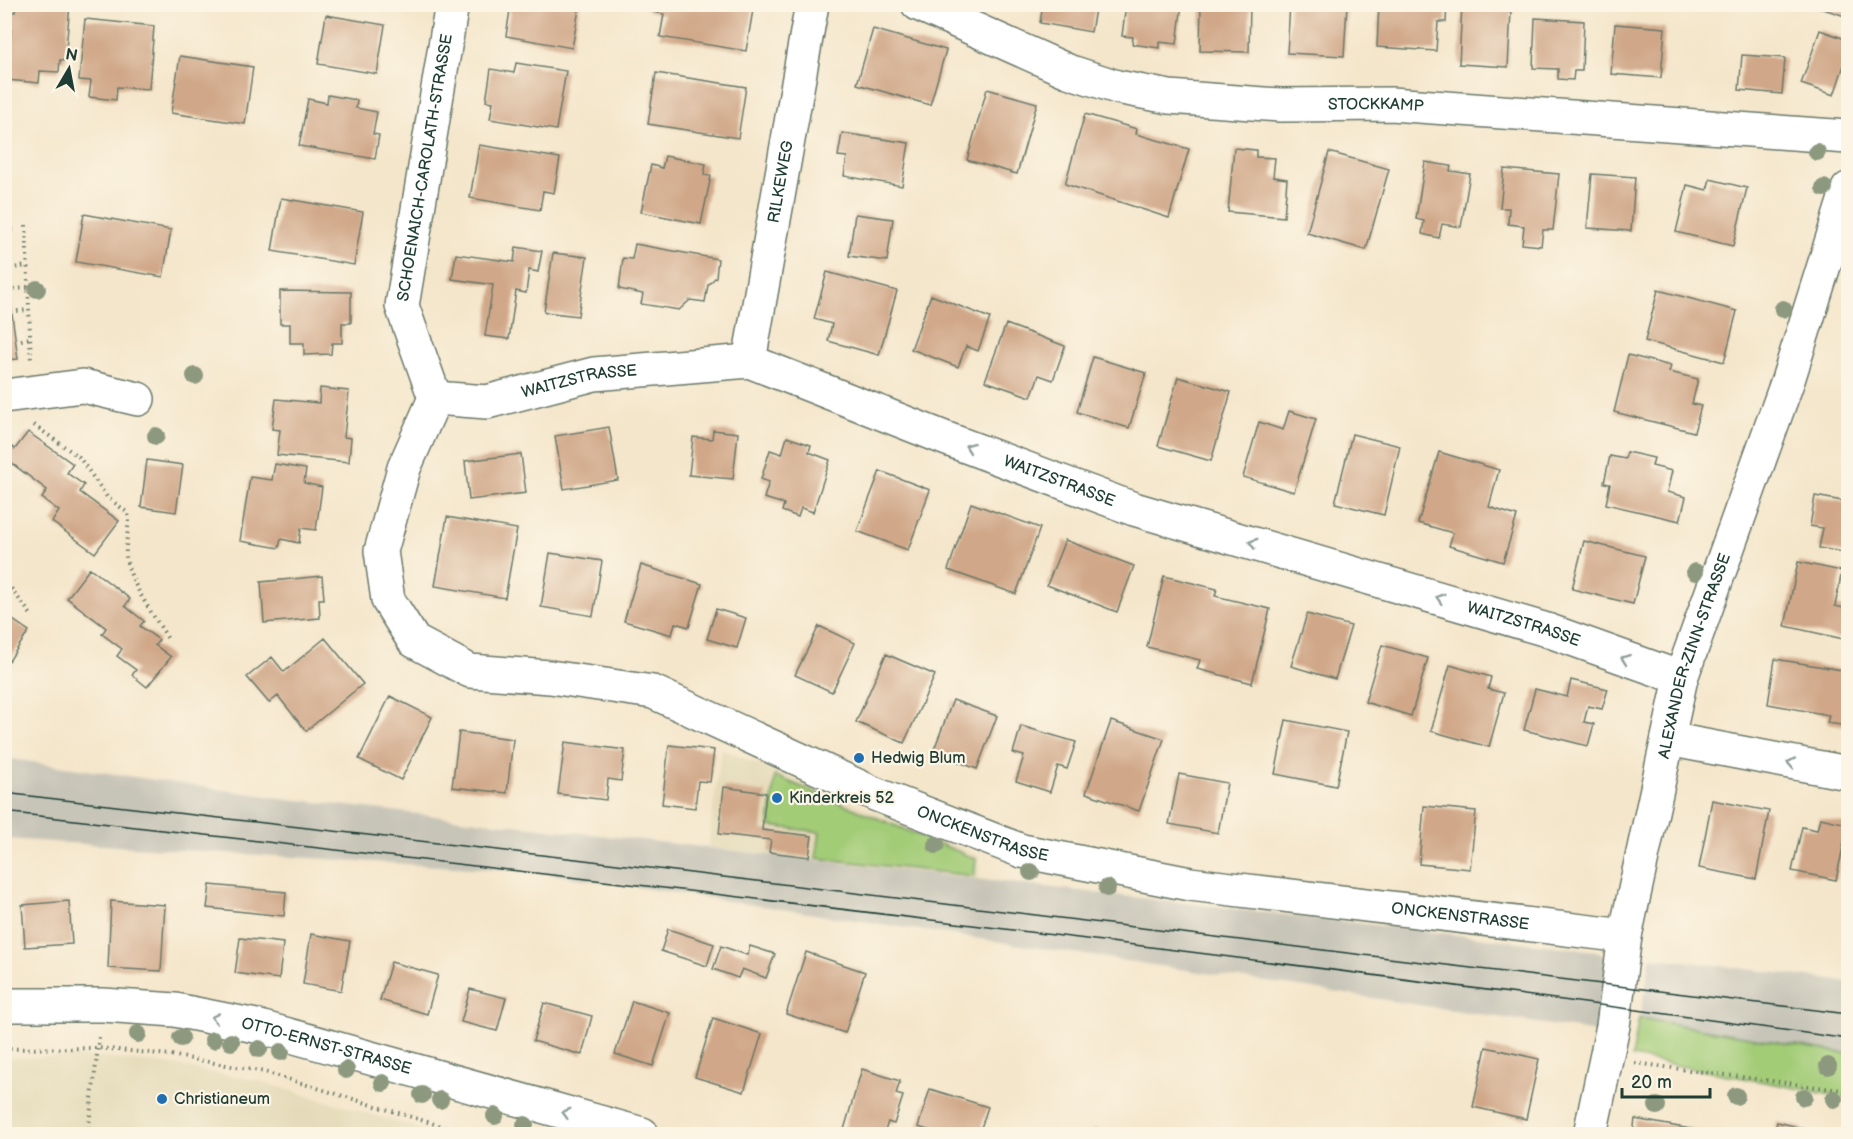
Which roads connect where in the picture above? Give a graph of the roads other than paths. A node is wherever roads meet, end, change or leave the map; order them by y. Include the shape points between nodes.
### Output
1 (452, 4) edge
2 (812, 4) edge
3 (918, 4) edge
4 (1848, 137) edge
5 (1848, 189) edge
6 (749, 361) junction
7 (435, 398) junction
8 (138, 399) dead end
9 (23, 404) edge
10 (1680, 678) junction
11 (1668, 740) junction
12 (1848, 773) edge
13 (1625, 936) junction
14 (4, 1005) edge
15 (642, 1134) edge
16 (1590, 1134) edge

1 - 7 street, SCHOENAICH-CAROLATH-STRASSE via 402,306
2 - 6 street, RILKEWEG
3 - 4 street, STOCKKAMP via 1068,71 1117,87 1169,97 1280,105 1391,104
5 - 10 street, ALEXANDER-ZINN-STRASSE via 1788,380
6 - 7 street, WAITZSTRASSE via 594,374 487,402
10 -> 6 street, WAITZSTRASSE via 1547,630 1134,509
7 - 13 street, ONCKENSTRASSE via 404,468 381,551 388,600 414,641 470,671 550,677 653,692 874,794 1022,851 1191,884
8 - 9 street via 83,386
10 - 11 street, ALEXANDER-ZINN-STRASSE
12 -> 11 street
11 - 13 street, ALEXANDER-ZINN-STRASSE
13 - 16 street, ALEXANDER-ZINN-STRASSE via 1613,1026
15 -> 14 street, OTTO-ERNST-STRASSE via 256,1026 176,1011 103,1005

